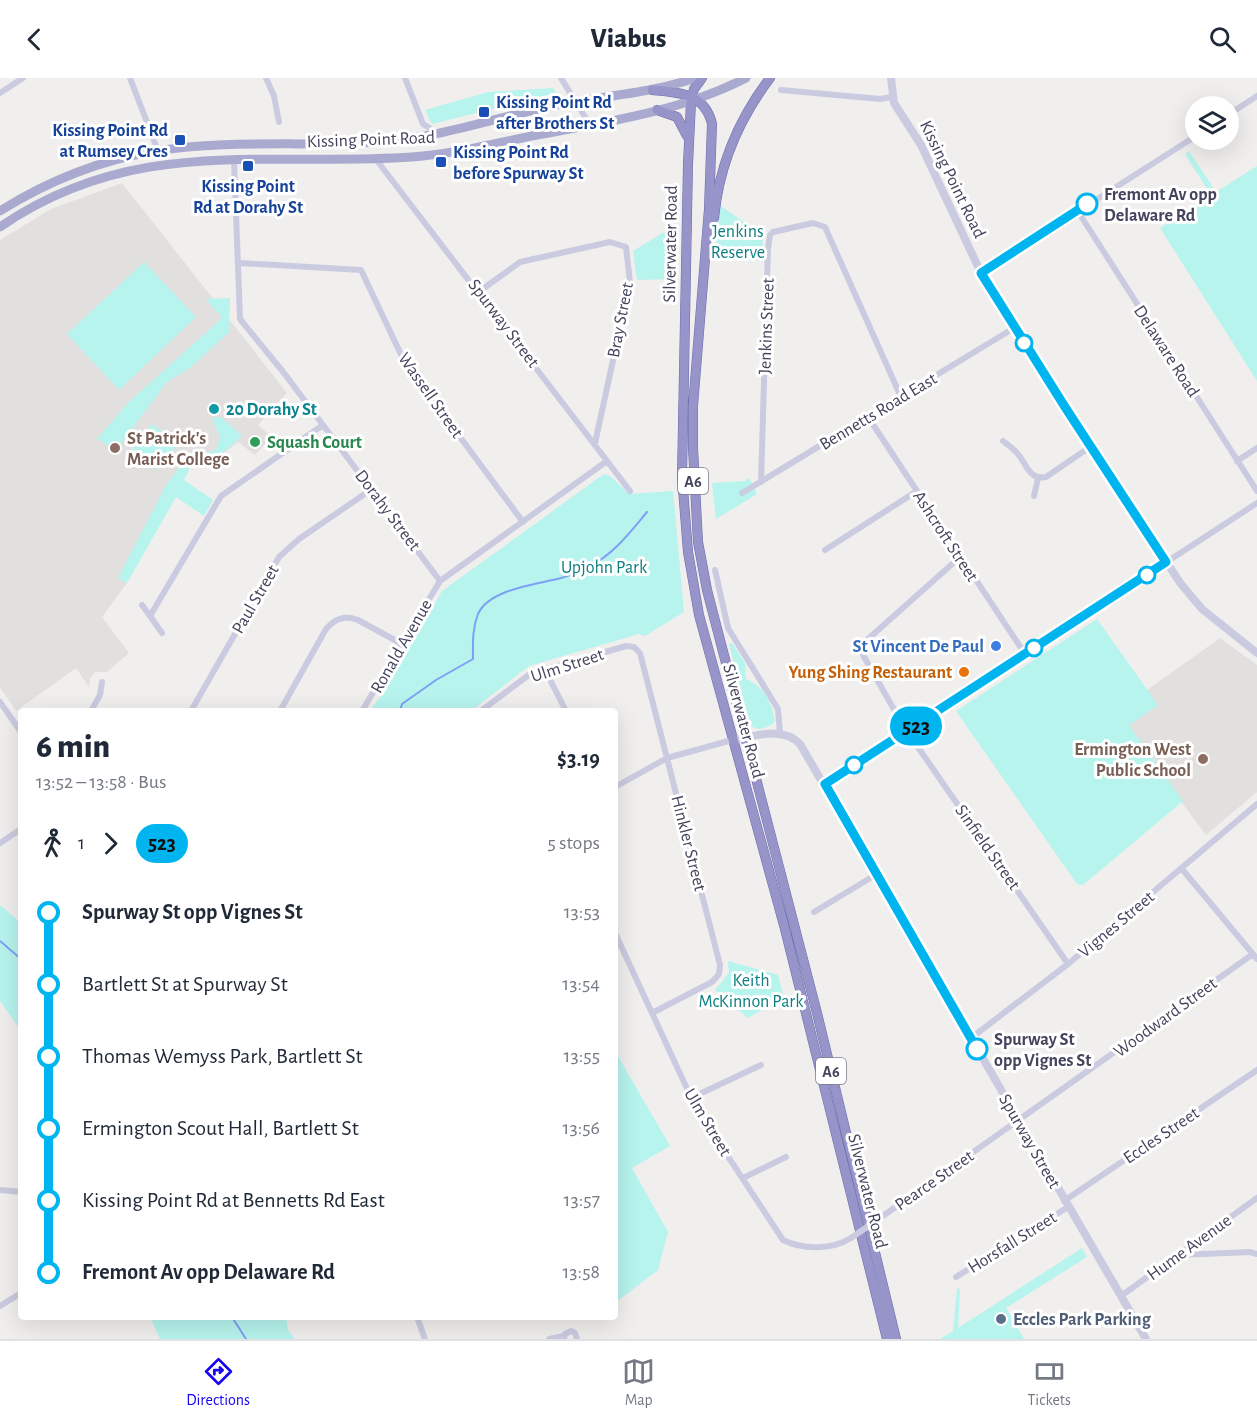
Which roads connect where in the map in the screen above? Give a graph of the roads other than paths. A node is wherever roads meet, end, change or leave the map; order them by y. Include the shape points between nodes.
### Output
1 (23, 78) edge
2 (130, 78) edge
3 (266, 78) edge
4 (405, 78) edge
5 (561, 78) edge
6 (695, 78) edge
7 (702, 78) edge
8 (746, 78) edge
9 (770, 78) edge
10 (891, 78) edge
11 (652, 90) junction
12 (781, 90) dead end
13 (0, 93) edge
14 (1257, 96) edge
15 (892, 97) junction
16 (694, 99) junction
17 (576, 101) junction
18 (1239, 108) edge
19 (657, 110) junction
20 (279, 122) dead end
21 (590, 125) junction
22 (439, 133) junction
23 (1185, 143) edge
24 (689, 147) junction
25 (158, 151) junction
26 (375, 158) junction
27 (234, 160) junction
28 (1077, 210) junction
29 (0, 211) edge
30 (0, 227) edge
31 (705, 258) junction
32 (240, 263) junction
33 (981, 273) junction
34 (480, 291) junction
35 (1014, 328) junction
36 (901, 397) junction
37 (868, 417) junction
38 (323, 425) junction
39 (1003, 441) dead end
40 (595, 443) junction
41 (1090, 447) junction
42 (1257, 448) edge
43 (607, 461) junction
44 (1237, 461) junction
45 (1038, 478) junction
46 (760, 482) junction
47 (372, 489) junction
48 (630, 491) dead end
49 (917, 491) junction
50 (1257, 491) edge
51 (742, 493) dead end
52 (1034, 496) dead end
53 (1257, 503) edge
54 (523, 522) junction
55 (825, 550) dead end
56 (960, 557) junction
57 (1166, 562) junction
58 (715, 570) dead end
59 (441, 581) junction
60 (142, 605) dead end
61 (150, 616) junction
62 (162, 633) dead end
63 (402, 644) junction
64 (626, 646) joint
65 (1257, 653) edge
66 (1025, 654) junction
67 (545, 670) junction
68 (102, 682) dead end
69 (0, 702) edge
70 (93, 708) edge
71 (193, 708) edge
72 (282, 708) edge
73 (364, 708) edge
74 (485, 708) edge
75 (564, 708) edge
76 (18, 728) edge
77 (908, 731) junction
78 (780, 734) junction
79 (745, 737) junction
80 (732, 740) junction
81 (668, 758) junction
82 (825, 784) junction
83 (618, 785) edge
84 (1257, 804) edge
85 (18, 831) edge
86 (0, 843) edge
87 (1182, 869) junction
88 (877, 873) junction
89 (814, 912) dead end
90 (618, 939) edge
91 (1255, 956) edge
92 (1068, 964) junction
93 (652, 1013) junction
94 (971, 1038) junction
95 (761, 1065) dead end
96 (1257, 1070) edge
97 (691, 1098) junction
98 (1018, 1122) junction
99 (786, 1157) dead end
100 (743, 1178) junction
101 (0, 1190) edge
102 (18, 1192) edge
103 (1257, 1198) edge
104 (1066, 1204) junction
105 (850, 1238) joint
106 (1257, 1254) edge
107 (1178, 1255) junction
108 (956, 1277) dead end
109 (18, 1295) edge
110 (1121, 1296) junction
111 (0, 1306) edge
112 (418, 1320) edge
113 (564, 1337) edge
114 (423, 1338) edge
115 (549, 1339) edge
116 (577, 1339) edge
117 (887, 1339) edge
118 (896, 1339) edge
119 (1146, 1339) edge

1 - 13 street
2 - 25 street
3 - 20 street
4 - 22 street via 418,114 428,130
5 - 17 street
6 - 11 main road, Kissing Point Road
7 - 16 highway, Silverwater Road / A6
8 - 16 main road, Kissing Point Road
9 - 31 highway, Silverwater Road / A6 via 747,110 723,162
10 - 15 street, Kissing Point Road
11 - 16 highway
11 - 17 main road, Kissing Point Road
12 - 15 street
14 - 18 street
15 - 33 street, Kissing Point Road via 921,146
16 - 19 main road, Kissing Point Road
16 - 24 highway, Silverwater Road / A6
16 - 31 highway, Silverwater Road / A6 via 710,116 712,132
17 - 21 street
17 - 22 main road, Kissing Point Road
19 - 21 main road, Kissing Point Road
19 - 24 highway via 673,114 681,122
21 - 26 main road, Kissing Point Road via 433,155
22 - 25 main road, Kissing Point Road via 379,142
23 - 28 street
24 - 80 highway, Silverwater Road / A6 via 682,450 685,527 699,615
25 - 29 main road, Kissing Point Road via 82,170 35,190
26 - 27 main road, Kissing Point Road
26 - 34 street, Spurway Street
27 - 30 main road, Kissing Point Road via 172,162 111,175 57,195
27 - 32 street, Dorahy Street
28 - 33 street
28 - 44 street, Delaware Road
31 - 79 highway, Silverwater Road / A6 via 693,406 698,542
32 - 38 street, Dorahy Street via 240,320
32 - 54 street, Wassell Street via 361,270 405,363
33 - 35 street, Kissing Point Road
34 - 40 street, Spurway Street
34 - 40 street, Bray Street via 520,262 610,242 626,247 630,282
35 - 36 street, Bennetts Road East
35 - 41 street, Kissing Point Road
36 - 37 street, Bennetts Road East
36 - 46 street, Jenkins Street via 825,227 813,223 773,232 768,249
37 - 46 street, Bennetts Road East
37 - 49 street, Ashcroft Street
38 - 47 street, Dorahy Street
38 - 61 street via 220,496
39 - 45 street
40 - 43 street, Spurway Street
41 - 45 street via 1046,477
41 - 57 street, Kissing Point Road
42 - 44 street
43 - 48 street, Spurway Street
43 - 54 street
44 - 50 street, Delaware Road
45 - 52 street
46 - 51 street, Bennetts Road East
47 - 59 street, Dorahy Street
47 - 71 street, Paul Street via 299,539 279,558
49 - 55 street
49 - 56 street, Ashcroft Street
53 - 57 street
54 - 59 street
56 - 66 street, Ashcroft Street
56 - 77 street, Sinfield Street via 878,628 864,646 867,664
57 - 65 street, Kissing Point Road via 1202,609
57 - 66 street
58 - 78 street via 729,628 778,709
59 - 63 street, Ronald Avenue
60 - 61 street
61 - 62 street
63 - 72 street via 358,620 337,619 326,629
63 - 73 street, Ronald Avenue
64 - 67 street, Ulm Street
64 - 81 street, Hinkler Street via 640,653
66 - 77 street
67 - 74 street, Ulm Street via 530,674
67 - 75 street
68 - 70 street
69 - 76 street
77 - 82 street
77 - 92 street, Sinfield Street
78 - 79 street
78 - 82 street, Spurway Street via 800,744
79 - 80 street
79 - 118 highway, Silverwater Road / A6
80 - 81 street
80 - 117 highway, Silverwater Road / A6 via 785,928
81 - 83 street
81 - 93 street, Hinkler Street via 720,965 712,982
82 - 88 street, Spurway Street
84 - 87 street, Vignes Street
85 - 86 street
87 - 91 street
87 - 92 street, Vignes Street
88 - 89 street
88 - 94 street, Spurway Street
90 - 93 street, Ulm Street
91 - 98 street, Woodward Street
92 - 94 street, Vignes Street
93 - 97 street, Ulm Street
94 - 98 street, Spurway Street
95 - 97 street
96 - 104 street, Eccles Street
97 - 100 street, Ulm Street
98 - 104 street, Spurway Street
98 - 105 street, Pearce Street, bridge
99 - 100 street
100 - 105 street, Ulm Street via 783,1240 796,1247 839,1246
101 - 102 street
103 - 107 street, Hume Avenue
104 - 108 street, Horsfall Street
104 - 110 street, Spurway Street
106 - 107 street
107 - 110 street, Hume Avenue
109 - 111 street
110 - 119 street, Spurway Street
112 - 114 street
113 - 115 street
113 - 116 street via 573,1332

